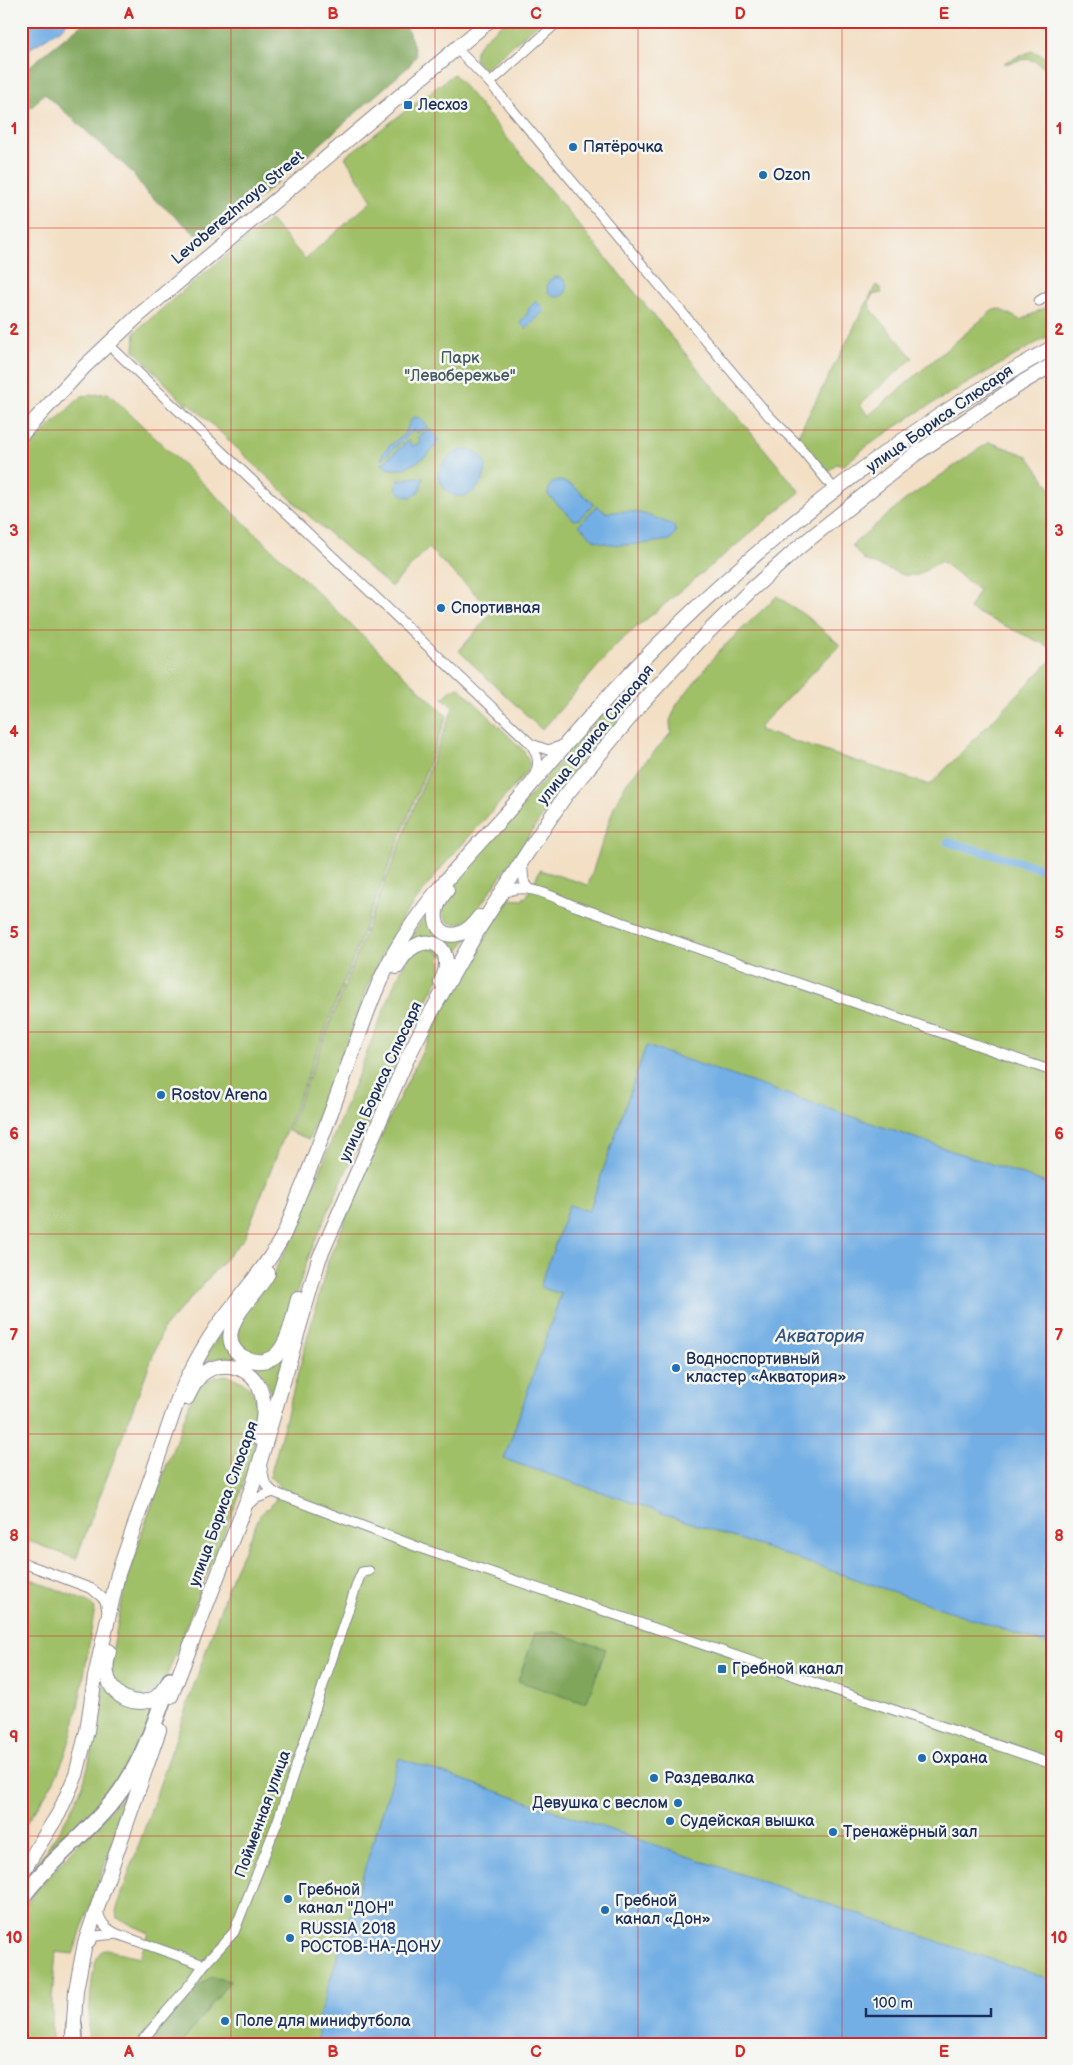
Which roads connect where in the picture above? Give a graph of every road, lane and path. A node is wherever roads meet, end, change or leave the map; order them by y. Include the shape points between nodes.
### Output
1 (489, 21) edge
2 (559, 21) edge
3 (457, 49) junction
4 (490, 83) junction
5 (1052, 293) edge
6 (1039, 301) dead end
7 (107, 343) junction
8 (1052, 348) edge
9 (1052, 365) edge
10 (21, 435) edge
11 (834, 489) junction
12 (531, 744) junction
13 (566, 744) junction
14 (526, 790) junction
15 (471, 853) junction
16 (522, 860) junction
17 (529, 888) junction
18 (503, 891) junction
19 (366, 1017) junction
20 (424, 1025) junction
21 (1052, 1071) edge
22 (283, 1235) junction
23 (319, 1259) junction
24 (158, 1460) junction
25 (260, 1462) junction
26 (253, 1485) junction
27 (273, 1492) junction
28 (245, 1506) junction
29 (21, 1562) edge
30 (369, 1571) dead end
31 (109, 1611) junction
32 (194, 1632) junction
33 (170, 1680) junction
34 (1052, 1764) edge
35 (21, 1874) edge
36 (21, 1899) edge
37 (98, 1901) junction
38 (117, 1934) junction
39 (83, 1954) junction
40 (204, 1965) junction
41 (74, 2025) joint
42 (74, 2044) edge
43 (139, 2044) edge

1 - 3 main road, Levoberezhnaya Street
2 - 4 street
3 - 4 street
3 - 7 main road, Levoberezhnaya Street
4 - 11 street
5 - 6 street
7 - 10 main road, Levoberezhnaya Street
7 - 12 street
8 - 11 main road, улица Бориса Слюсаря via 903,439
9 - 16 main road, улица Бориса Слюсаря via 914,455 798,548 699,641 642,703 565,796
11 - 13 main road, улица Бориса Слюсаря via 713,592
12 - 13 street via 548,750
12 - 14 street via 538,767
13 - 14 main road, улица Бориса Слюсаря
14 - 15 main road, улица Бориса Слюсаря
15 - 18 main road via 469,863 438,903 435,918 441,930 455,935 469,929 496,891
15 - 19 main road, улица Бориса Слюсаря via 432,895 406,932
16 - 17 street via 524,881
16 - 18 main road, улица Бориса Слюсаря
17 - 18 street
17 - 21 street
18 - 20 main road, улица Бориса Слюсаря
19 - 20 main road via 377,1012 406,952 412,946 425,942 438,946 447,961 443,977 423,1016
19 - 22 main road, улица Бориса Слюсаря
20 - 23 main road, улица Бориса Слюсаря
22 - 23 main road via 267,1275 237,1317 231,1331 231,1339 239,1355 255,1362 268,1360 280,1351 299,1294
22 - 24 main road, улица Бориса Слюсаря via 266,1264 198,1357 178,1399
23 - 25 main road, улица Бориса Слюсаря
24 - 26 main road via 166,1455 194,1384 212,1368 233,1366 252,1376 262,1394 263,1423 249,1480
24 - 31 main road, улица Бориса Слюсаря via 129,1540
25 - 26 main road, улица Бориса Слюсаря
25 - 27 street via 265,1482
26 - 28 main road, улица Бориса Слюсаря
27 - 28 street
27 - 34 street via 423,1549
28 - 32 main road, улица Бориса Слюсаря
29 - 31 street via 92,1589 105,1600
30 - 40 street, Пойменная улица via 362,1572 358,1581 312,1723 249,1898 234,1932
31 - 33 main road via 116,1611 106,1664 116,1692 132,1702 148,1701 156,1697
31 - 35 main road, улица Бориса Слюсаря via 76,1775 59,1813
32 - 33 main road via 184,1640
32 - 37 main road, улица Бориса Слюсаря
33 - 36 main road via 135,1770 124,1787 110,1806 39,1876
37 - 38 street via 100,1921
37 - 39 main road, улица Бориса Слюсаря
38 - 39 street via 95,1936
38 - 40 street
39 - 41 main road, улица Бориса Слюсаря
40 - 43 street, Пойменная улица
41 - 42 main road

